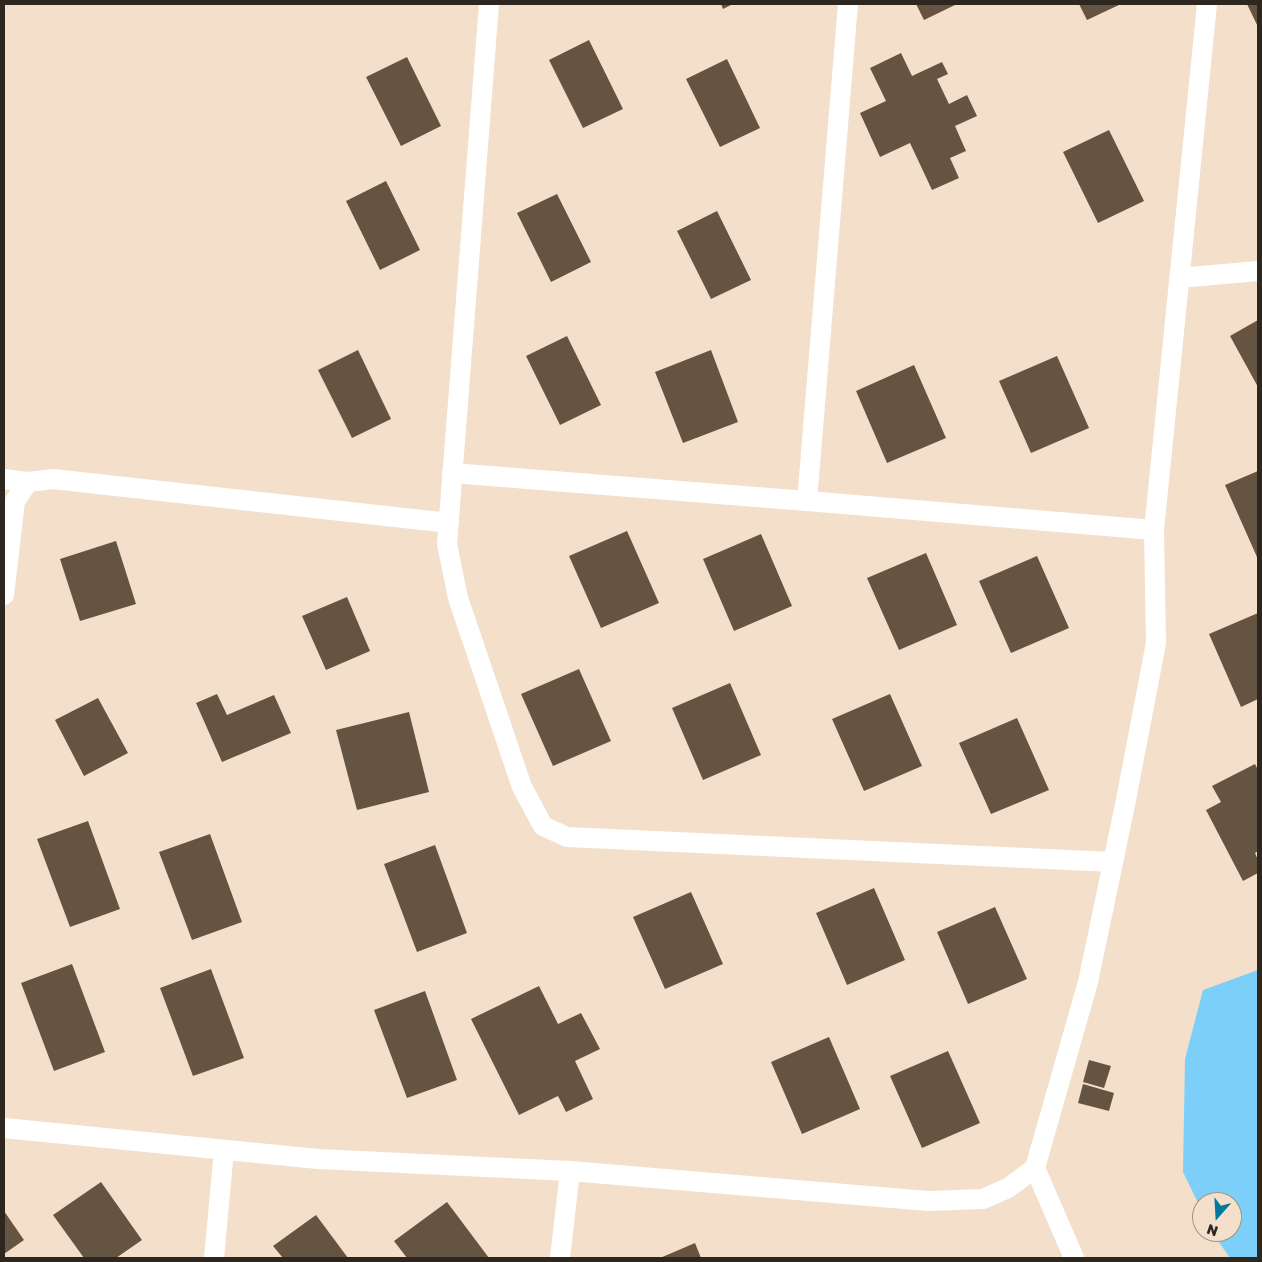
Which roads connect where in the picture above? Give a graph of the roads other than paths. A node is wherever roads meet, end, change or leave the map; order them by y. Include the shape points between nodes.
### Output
1 (489, 4) edge
2 (848, 4) edge
3 (1207, 4) edge
4 (1258, 271) edge
5 (1179, 278) junction
6 (452, 473) junction
7 (4, 479) edge
8 (28, 482) junction
9 (807, 501) junction
10 (449, 523) junction
11 (1154, 530) junction
12 (4, 595) edge
13 (1114, 862) junction
14 (5, 1126) edge
15 (224, 1150) junction
16 (1035, 1168) junction
17 (570, 1171) junction
18 (214, 1258) edge
19 (560, 1258) edge
20 (1074, 1258) edge

1 - 6 street
2 - 9 street
3 - 5 street
4 - 5 street
5 - 11 street
6 - 9 street
6 - 10 street
7 - 8 street
8 - 10 street via 53,479
8 - 12 street via 14,501
9 - 11 street
10 - 13 street via 447,544 458,598 522,787 542,826 566,837
11 - 13 street via 1156,643
13 - 16 street via 1088,982
14 - 15 street
15 - 17 street via 318,1159
15 - 18 street
16 - 17 street via 1008,1188 983,1199 928,1201
16 - 20 street
17 - 19 street

